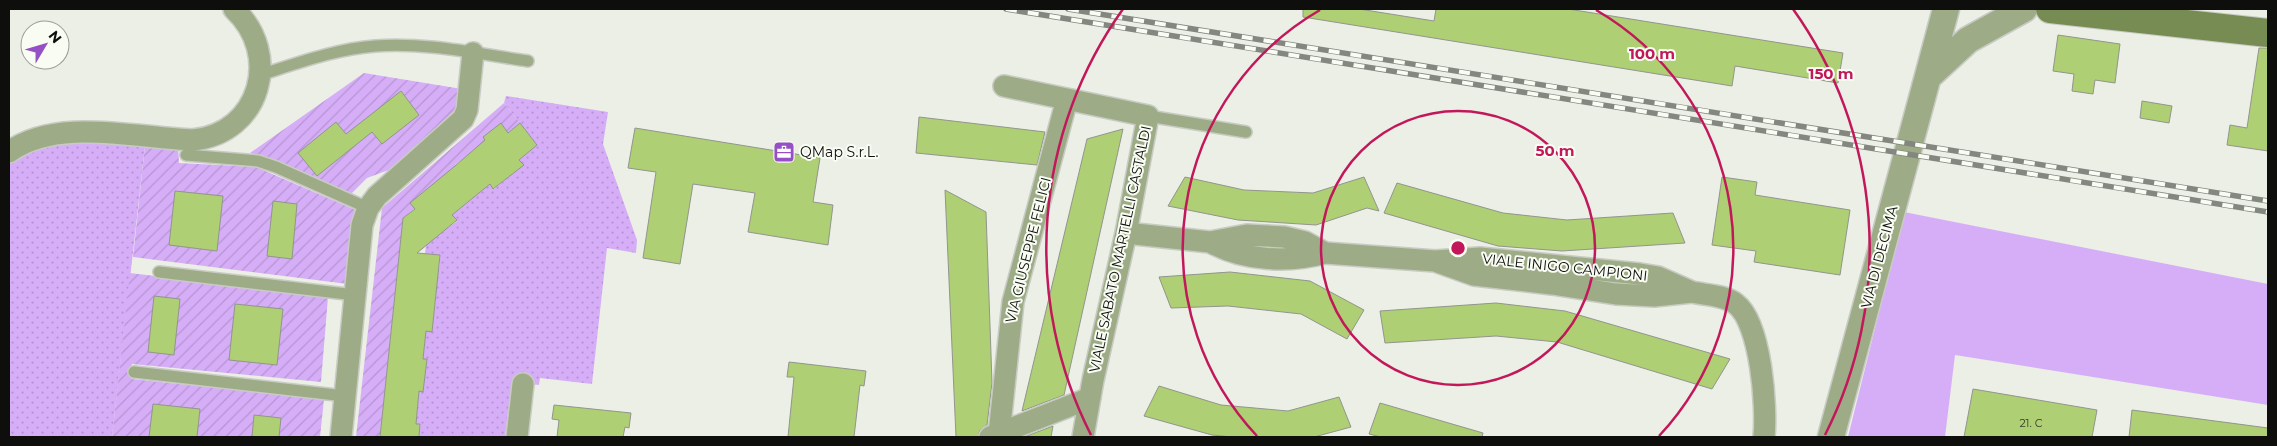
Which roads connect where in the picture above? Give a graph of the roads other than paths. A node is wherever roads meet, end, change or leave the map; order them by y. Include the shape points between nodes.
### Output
1 (234, 9) edge
2 (1946, 9) edge
3 (2024, 9) edge
4 (2050, 9) edge
5 (2268, 33) edge
6 (473, 53) junction
7 (528, 62) dead end
8 (260, 75) junction
9 (1928, 77) junction
10 (1004, 86) dead end
11 (1067, 99) junction
12 (1148, 116) junction
13 (1246, 132) dead end
14 (10, 151) edge
15 (186, 156) dead end
16 (368, 208) junction
17 (1126, 233) junction
18 (159, 272) dead end
19 (354, 295) junction
20 (134, 372) dead end
21 (523, 384) dead end
22 (345, 396) junction
23 (1090, 398) junction
24 (995, 436) edge
25 (341, 437) edge
26 (516, 437) edge
27 (1084, 437) edge
28 (1764, 437) edge
29 (1831, 437) edge

1 - 8 street via 254,35 260,54
2 - 9 street, VIA DI DECIMA
3 - 9 street via 1968,40
4 - 5 main road
6 - 7 lane
6 - 8 lane via 375,46 308,59
6 - 16 street via 463,120 388,185
8 - 14 street via 244,113 209,137 185,139 61,132 35,138
9 - 29 street, VIA DI DECIMA
10 - 11 street, VIALE SABATO MARTELLI CASTALDI
11 - 12 street, VIALE SABATO MARTELLI CASTALDI
11 - 24 street, VIA GIUSEPPE FELICI via 1013,302
12 - 13 lane
12 - 17 street, VIALE SABATO MARTELLI CASTALDI
15 - 16 lane via 258,161
16 - 19 street via 360,237
17 - 23 street, VIALE SABATO MARTELLI CASTALDI
17 - 28 street, VIALE INIGO CAMPIONI via 1210,242 1230,252 1250,256 1288,259 1325,253 1435,261 1474,275 1616,294 1654,296 1692,292 1729,300 1738,305 1745,316 1761,369 1765,402
18 - 19 lane
19 - 22 street
20 - 22 lane
21 - 26 street
22 - 25 street
23 - 24 street
23 - 27 street, VIALE SABATO MARTELLI CASTALDI

